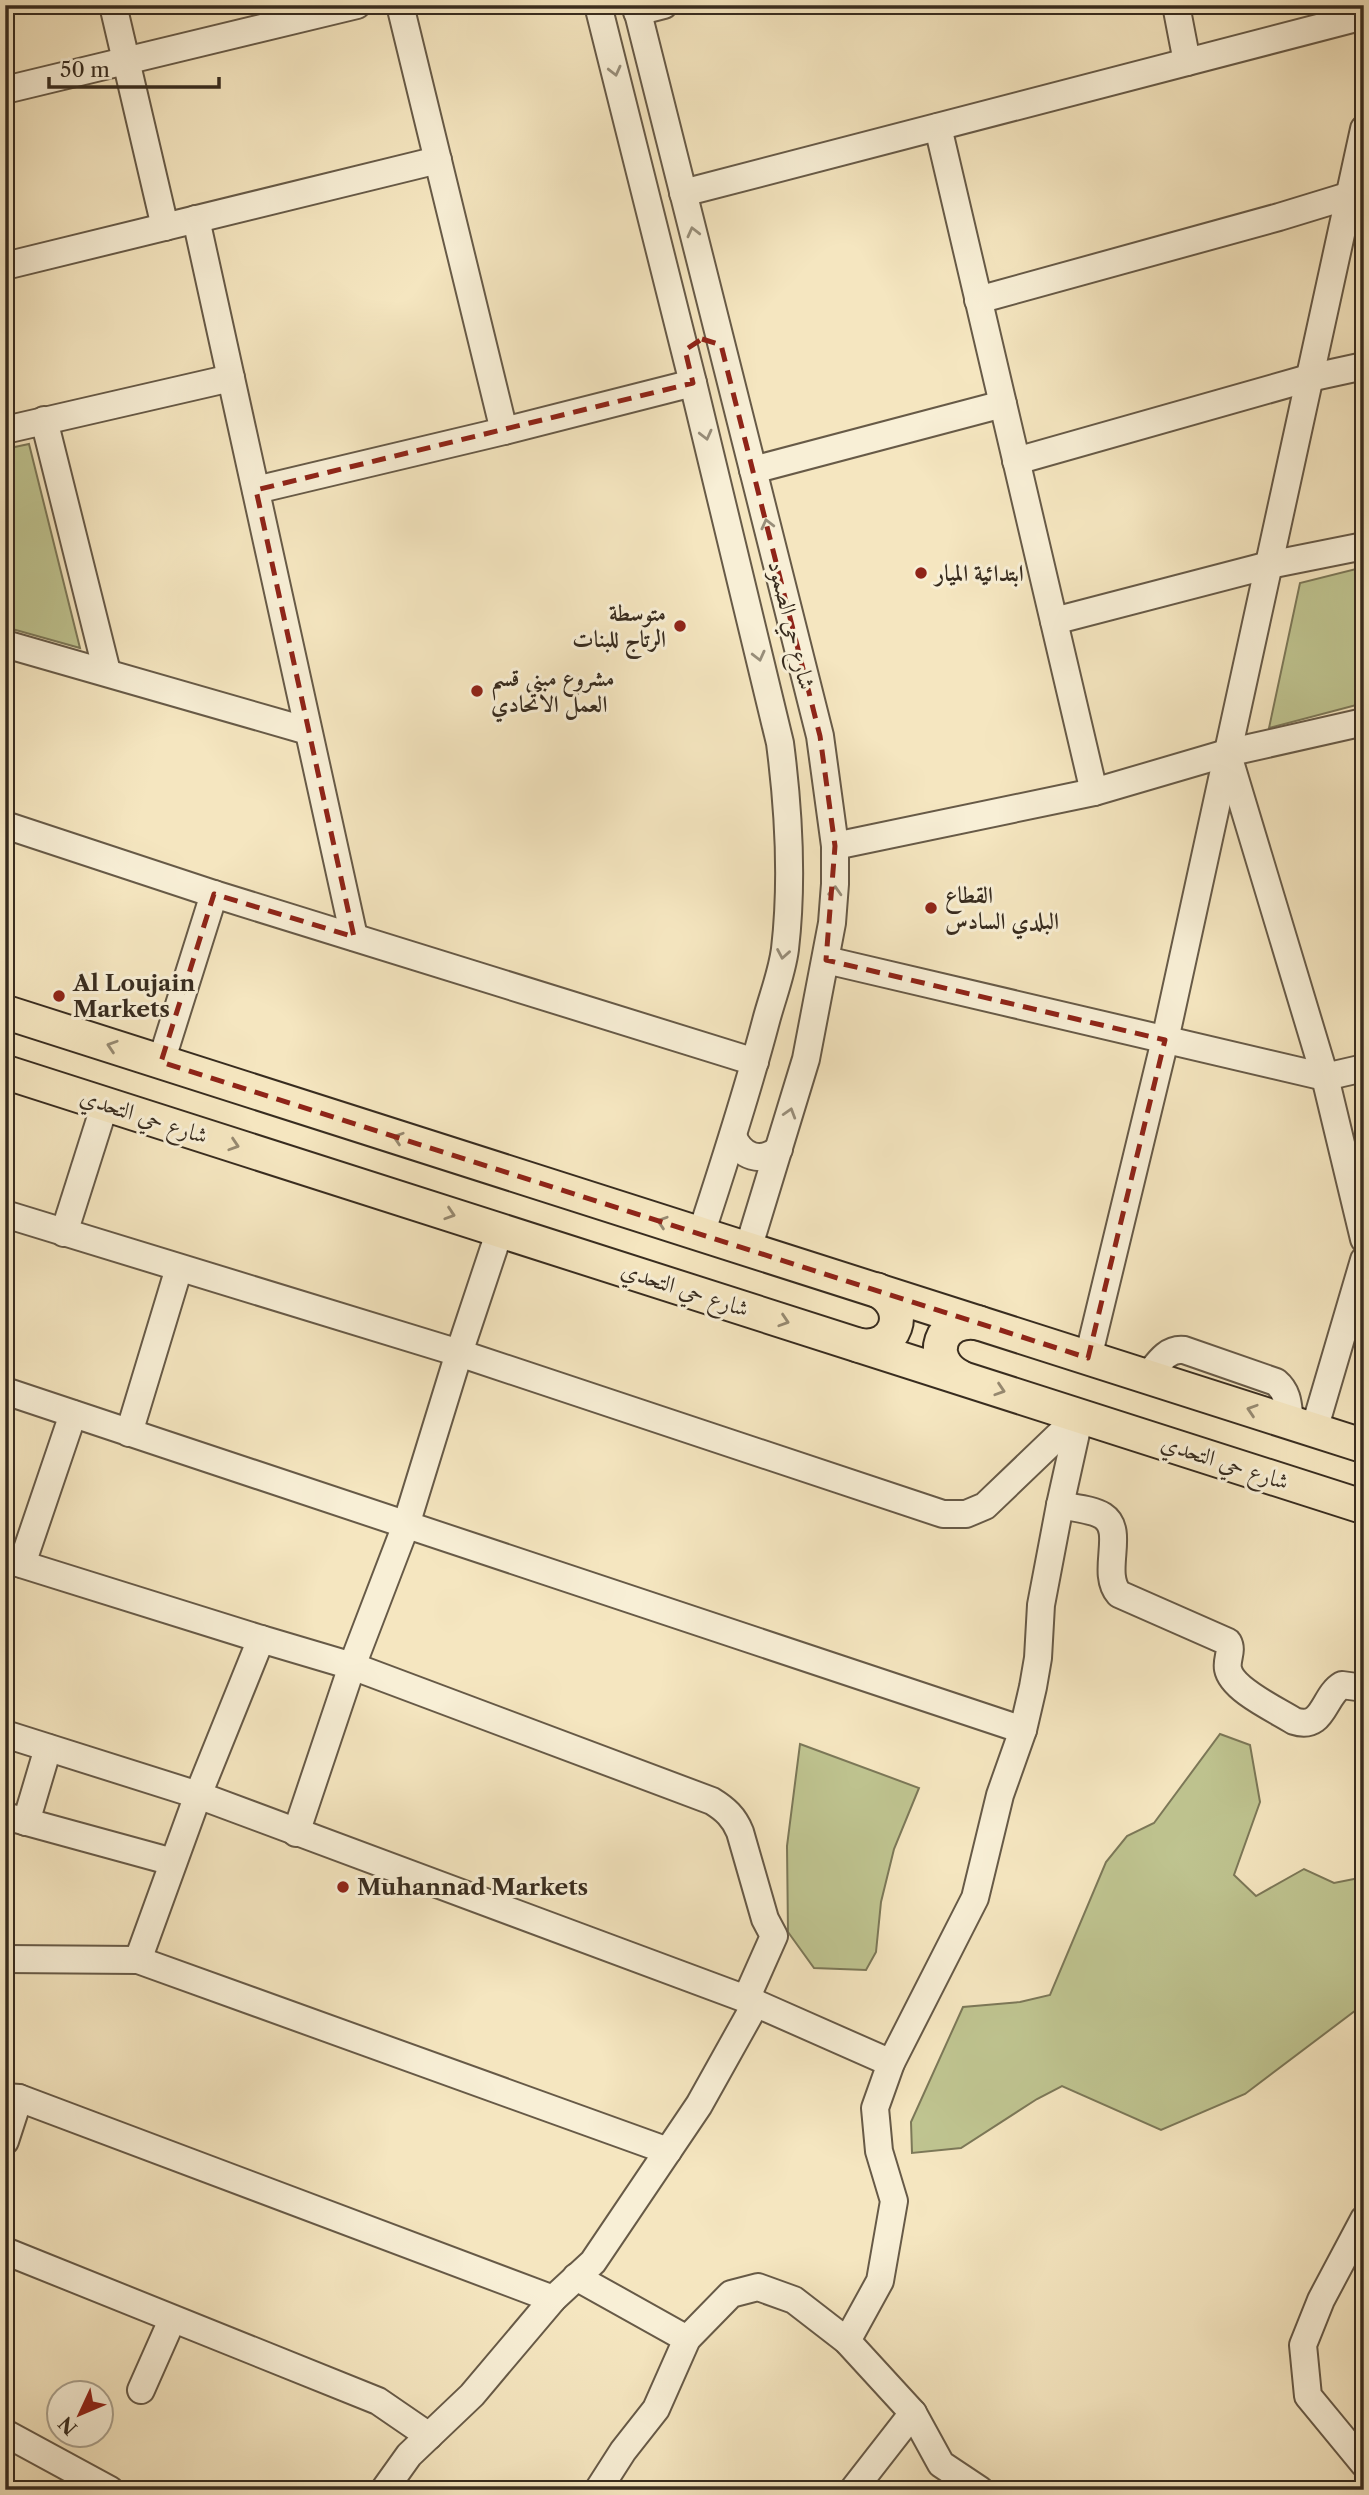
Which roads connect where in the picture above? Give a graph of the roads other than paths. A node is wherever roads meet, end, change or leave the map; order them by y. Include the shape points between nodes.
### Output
1 (113, 5) edge
2 (356, 5) edge
3 (400, 5) edge
4 (598, 5) edge
5 (664, 5) edge
6 (1176, 5) edge
7 (637, 8) edge
8 (1364, 16) edge
9 (126, 61) junction
10 (1187, 62) junction
11 (5, 90) edge
12 (937, 127) junction
13 (1364, 129) edge
14 (438, 160) junction
15 (683, 193) junction
16 (1356, 193) edge
17 (196, 219) junction
18 (165, 227) junction
19 (5, 266) edge
20 (706, 285) junction
21 (669, 288) junction
22 (978, 299) junction
23 (720, 345) junction
24 (685, 350) junction
25 (1364, 366) edge
26 (231, 378) junction
27 (1309, 378) junction
28 (693, 383) junction
29 (1003, 404) junction
30 (44, 420) junction
31 (5, 430) edge
32 (504, 431) junction
33 (1016, 461) junction
34 (753, 470) junction
35 (256, 490) junction
36 (1364, 546) edge
37 (1269, 565) junction
38 (1054, 621) junction
39 (5, 644) edge
40 (107, 672) junction
41 (1364, 722) edge
42 (308, 731) junction
43 (1227, 753) junction
44 (1094, 792) junction
45 (5, 825) edge
46 (835, 846) junction
47 (214, 894) junction
48 (354, 937) junction
49 (825, 960) junction
50 (5, 1012) edge
51 (1165, 1040) junction
52 (161, 1062) junction
53 (755, 1062) junction
54 (1364, 1069) edge
55 (5, 1072) edge
56 (1325, 1077) junction
57 (105, 1104) junction
58 (733, 1136) junction
59 (779, 1149) junction
60 (5, 1214) edge
61 (500, 1230) junction
62 (64, 1233) junction
63 (701, 1234) junction
64 (1364, 1239) edge
65 (748, 1249) junction
66 (1364, 1260) edge
67 (178, 1268) junction
68 (877, 1290) junction
69 (979, 1323) junction
70 (858, 1345) junction
71 (459, 1353) junction
72 (1088, 1358) junction
73 (960, 1377) junction
74 (5, 1391) edge
75 (73, 1414) junction
76 (1080, 1415) junction
77 (1302, 1426) junction
78 (129, 1433) junction
79 (1360, 1439) edge
80 (1060, 1505) junction
81 (1364, 1507) edge
82 (406, 1525) junction
83 (14, 1561) edge
84 (261, 1639) junction
85 (352, 1667) junction
86 (1364, 1688) edge
87 (1023, 1730) junction
88 (5, 1734) edge
89 (48, 1748) junction
90 (198, 1795) junction
91 (16, 1819) edge
92 (296, 1833) junction
93 (173, 1862) junction
94 (5, 1959) edge
95 (138, 1960) junction
96 (751, 2001) junction
97 (891, 2063) junction
98 (12, 2098) edge
99 (5, 2141) edge
100 (668, 2151) junction
101 (1363, 2222) edge
102 (5, 2251) edge
103 (576, 2277) junction
104 (553, 2299) junction
105 (172, 2320) junction
106 (687, 2339) junction
107 (847, 2341) junction
108 (141, 2390) dead end
109 (913, 2413) junction
110 (5, 2433) edge
111 (429, 2436) junction
112 (1364, 2464) edge
113 (110, 2490) edge
114 (384, 2490) edge
115 (598, 2490) edge
116 (853, 2490) edge
117 (980, 2490) edge

1 - 9 street
2 - 9 street
3 - 14 street
4 -> 21 street
5 - 7 street
6 - 10 street
7 - 15 street, شارع حي الصمود
8 - 10 street
9 - 11 street
9 - 18 street
10 - 12 street
12 - 15 street
12 - 22 street
13 - 16 street
14 - 17 street
14 - 32 street
20 -> 15 street, شارع حي الصمود
16 - 22 street
16 - 27 street
17 - 18 street
17 - 26 street
18 - 19 street
20 - 21 street via 684,294
20 - 23 street, شارع حي الصمود
21 - 24 street
22 - 29 street
23 - 24 street via 702,339
23 - 34 street, شارع حي الصمود
24 - 28 street
25 - 27 street
26 - 30 street
26 - 35 street
27 - 33 street
27 - 37 street
28 - 32 street
28 -> 53 street via 780,743 787,795 790,861 784,953
29 - 33 street
29 - 34 street
30 - 31 street
30 - 40 street
32 - 35 street
33 - 38 street
46 -> 34 street, شارع حي الصمود via 820,736
35 - 42 street
36 - 37 street
37 - 38 street
37 - 43 street
38 - 44 street
39 - 40 street
40 - 42 street
41 - 43 street
42 - 48 street
43 - 44 street
43 - 51 street
43 - 56 street
44 - 46 street
45 - 47 street
49 -> 46 street, شارع حي الصمود via 832,923
47 - 48 street
47 - 52 street
48 - 53 street
49 - 51 street
59 -> 49 street, شارع حي الصمود via 806,1059
52 -> 50 main road
51 - 56 street
51 - 72 street
63 -> 52 main road
53 - 58 street
54 - 56 street
55 - 57 main road, شارع حي التحدي
56 - 64 street
57 -> 61 main road, شارع حي التحدي
57 - 62 street
58 - 59 street via 741,1150 756,1158
58 - 63 street
59 - 65 street, شارع حي الصمود
60 - 62 street
61 -> 70 main road, شارع حي التحدي
61 - 71 street
62 - 67 street
63 - 65 main road
65 - 68 main road
66 - 77 street
67 - 71 street
67 - 78 street
68 - 69 main road
68 - 70 main road via 895,1307 894,1331 874,1346
69 - 72 main road
69 - 73 main road via 963,1322 943,1336 942,1361
70 - 73 main road, شارع حي التحدي
71 - 76 street via 943,1514 976,1511 993,1499
71 - 82 street
72 - 77 main road
73 -> 76 main road, شارع حي التحدي
74 - 75 street
75 - 78 street
75 - 83 street
76 - 80 street
76 - 81 main road, شارع حي التحدي
77 - 79 main road
78 - 82 street
80 - 86 street via 1101,1515 1110,1524 1111,1582 1119,1594 1224,1639 1231,1648 1228,1670 1234,1681 1294,1721 1317,1719 1342,1685
80 - 87 street
82 - 85 street
82 - 87 street
83 - 84 street
84 - 85 street
84 - 90 street
85 - 92 street
85 - 96 street via 721,1806 736,1822 774,1936
87 - 97 street via 1000,1795 975,1898
88 - 89 street
89 - 90 street
89 - 91 street
90 - 92 street
90 - 93 street
91 - 93 street
92 - 96 street
93 - 95 street
94 - 95 street
95 - 100 street
96 - 97 street
96 - 100 street via 699,2105
97 - 107 street via 875,2108 879,2151 894,2201 880,2281
98 - 99 street
98 - 104 street
100 - 103 street via 593,2262
101 - 112 street via 1303,2345 1308,2396
102 - 105 street
103 - 104 street
103 - 106 street
104 - 111 street via 472,2395
105 - 108 street
105 - 111 street via 378,2401
106 - 107 street via 731,2294 758,2287 794,2300
106 - 115 street via 656,2409
107 - 109 street
109 - 116 street
109 - 117 street via 941,2465
110 - 113 street
111 - 114 street

